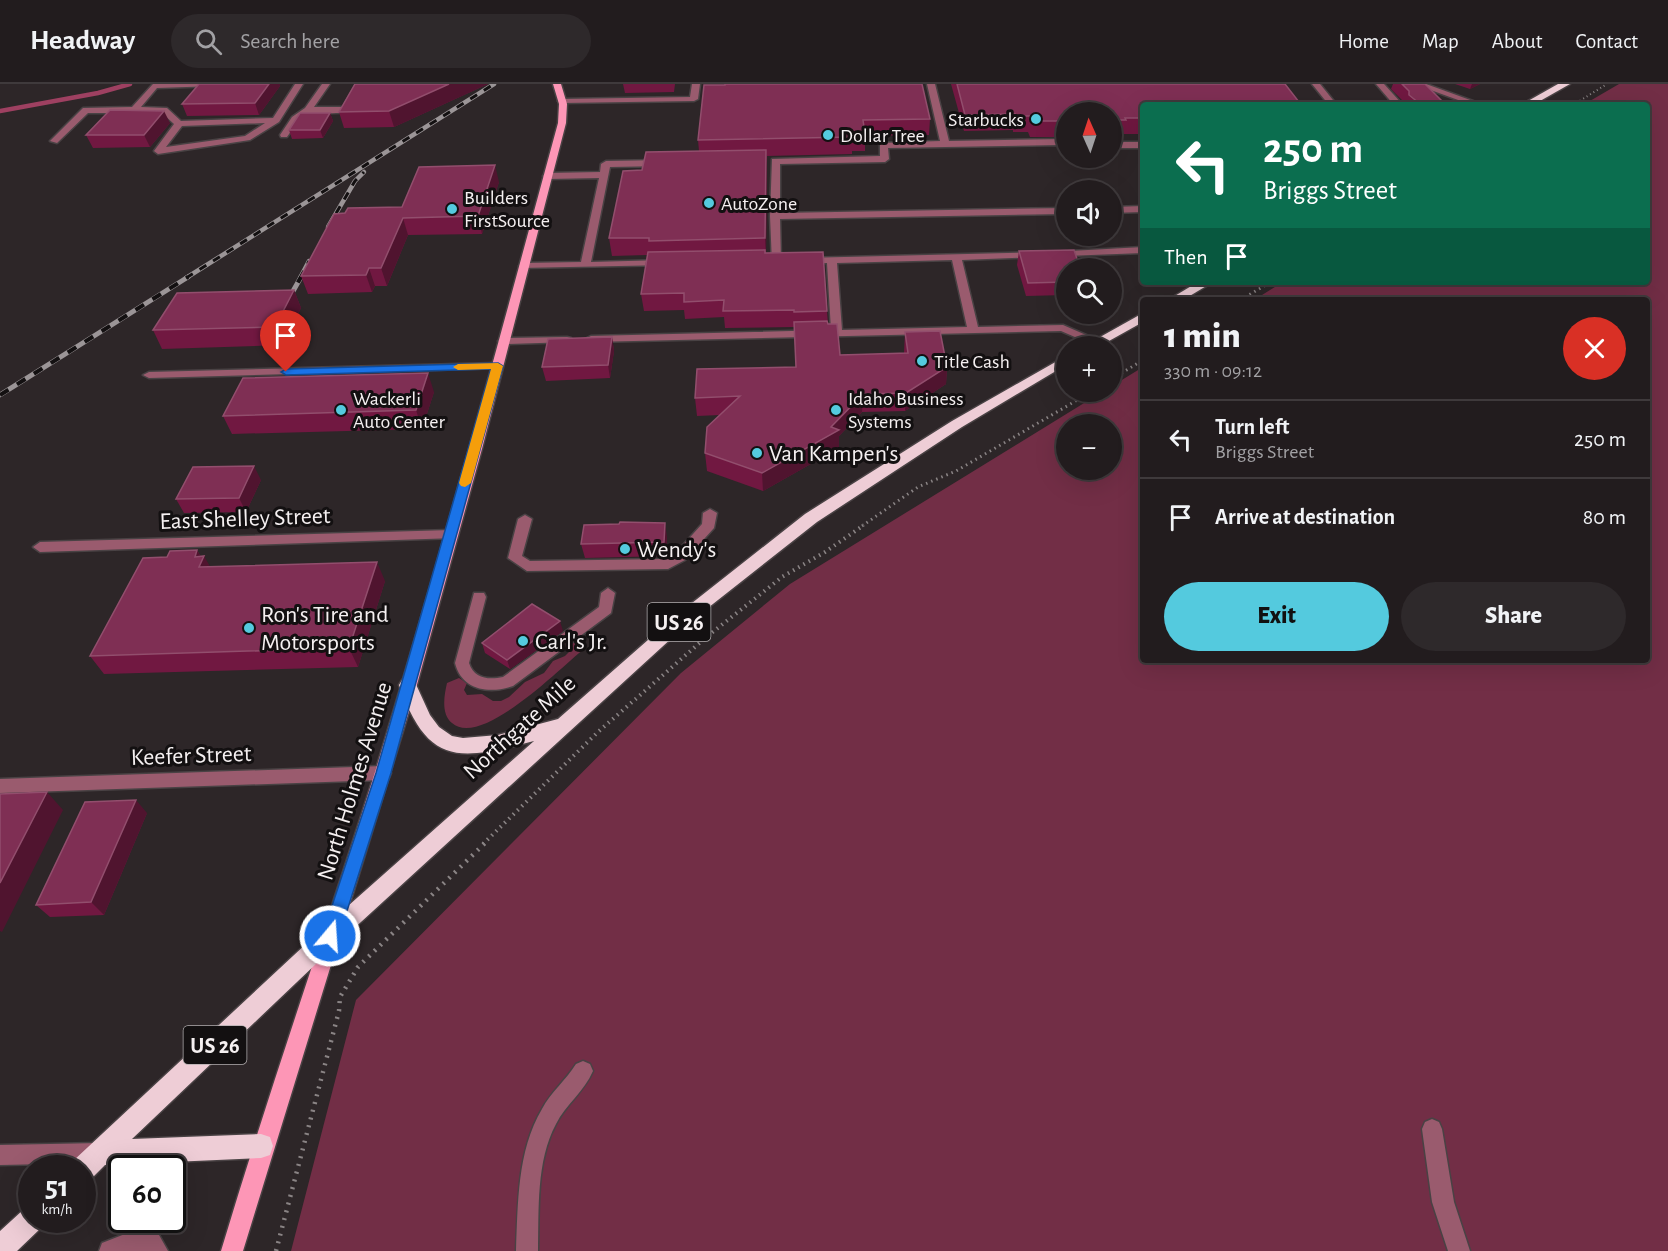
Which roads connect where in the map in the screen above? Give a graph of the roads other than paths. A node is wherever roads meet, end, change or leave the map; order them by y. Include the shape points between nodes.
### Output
1 (216, 84) edge
2 (299, 84) edge
3 (326, 84) edge
4 (360, 84) edge
5 (556, 84) edge
6 (696, 84) edge
7 (931, 84) edge
8 (1316, 84) edge
9 (1410, 84) edge
10 (1418, 84) edge
11 (1565, 84) edge
12 (1381, 86) edge
13 (1449, 94) junction
14 (562, 101) junction
15 (1331, 102) edge
16 (1396, 102) edge
17 (1456, 102) edge
18 (1532, 102) edge
19 (308, 110) junction
20 (133, 111) junction
21 (276, 120) junction
22 (179, 124) junction
23 (285, 135) dead end
24 (54, 141) dead end
25 (1056, 142) edge
26 (945, 144) junction
27 (1122, 145) edge
28 (1140, 145) edge
29 (763, 161) edge
30 (775, 161) junction
31 (670, 162) edge
32 (604, 175) junction
33 (548, 176) junction
34 (1140, 209) edge
35 (1122, 210) edge
36 (1056, 211) edge
37 (775, 216) junction
38 (1140, 250) edge
39 (956, 257) junction
40 (832, 260) junction
41 (764, 261) edge
42 (776, 261) junction
43 (680, 263) edge
44 (585, 265) junction
45 (524, 266) junction
46 (1201, 285) edge
47 (1179, 297) edge
48 (1140, 319) edge
49 (973, 330) junction
50 (837, 333) junction
51 (1078, 336) edge
52 (1110, 336) edge
53 (504, 341) junction
54 (498, 366) junction
55 (1056, 366) edge
56 (149, 375) dead end
57 (710, 513) dead end
58 (525, 519) dead end
59 (451, 535) junction
60 (40, 547) dead end
61 (608, 593) dead end
62 (479, 597) dead end
63 (408, 685) junction
64 (566, 724) junction
65 (383, 773) junction
66 (0, 786) edge
67 (330, 936) junction
68 (583, 1071) dead end
69 (1432, 1129) dead end
70 (261, 1146) junction
71 (100, 1153) junction
72 (0, 1155) edge
73 (96, 1157) edge
74 (18, 1232) edge
75 (0, 1249) edge
76 (110, 1251) edge
77 (157, 1251) edge
78 (232, 1251) edge
79 (527, 1251) edge
80 (1459, 1251) edge

1 - 20 street via 155,86
2 - 21 street
3 - 19 street
4 - 19 street via 346,110
5 - 14 main road, North Holmes Avenue
6 - 14 street via 694,99
7 - 26 street
8 - 15 street
9 - 13 street
10 - 13 street
11 - 18 highway
12 - 16 street
13 - 17 street
14 - 33 main road, North Holmes Avenue via 562,123
19 - 23 street via 295,119
20 - 22 street via 164,110
20 - 24 street via 87,110
21 - 22 street
21 - 22 street via 247,138 158,151
25 - 26 street
26 - 30 street via 883,145 885,159
27 - 28 street
29 - 30 street
30 - 37 street
31 - 32 street via 606,164
32 - 33 street
32 - 44 street
33 - 45 main road, North Holmes Avenue
34 - 35 street
36 - 37 street
37 - 42 street
38 - 39 street
39 - 40 street
39 - 49 street
40 - 42 street
40 - 50 street
41 - 42 street
43 - 44 street
44 - 45 street
45 - 53 main road, North Holmes Avenue
46 - 47 highway
48 - 52 highway
49 - 50 street
49 - 51 street via 1063,328
50 - 53 street
53 - 54 main road, North Holmes Avenue
54 - 56 street
54 - 59 main road, North Holmes Avenue
55 - 64 highway, Northgate Mile / US 26 via 892,464 789,534 679,622
57 - 58 street via 709,525 680,557 668,564 527,566 515,558
59 - 60 street, East Shelley Street
59 - 63 main road, North Holmes Avenue
61 - 62 street via 606,609 508,682 494,685 463,672
63 - 64 highway via 417,711 438,739 447,744 468,746
63 - 65 main road, North Holmes Avenue
64 - 67 highway, Northgate Mile / US 26
65 - 66 street, Keefer Street
65 - 67 main road, North Holmes Avenue
67 - 70 main road, North Holmes Avenue
67 - 71 highway, Northgate Mile / US 26
68 - 79 street via 548,1116 538,1143
69 - 80 street via 1443,1202
70 - 71 highway
70 - 78 main road, North Holmes Avenue
71 - 72 street
71 - 73 highway, Northgate Mile / US 26
74 - 75 highway
76 - 77 street via 141,1242 151,1243

